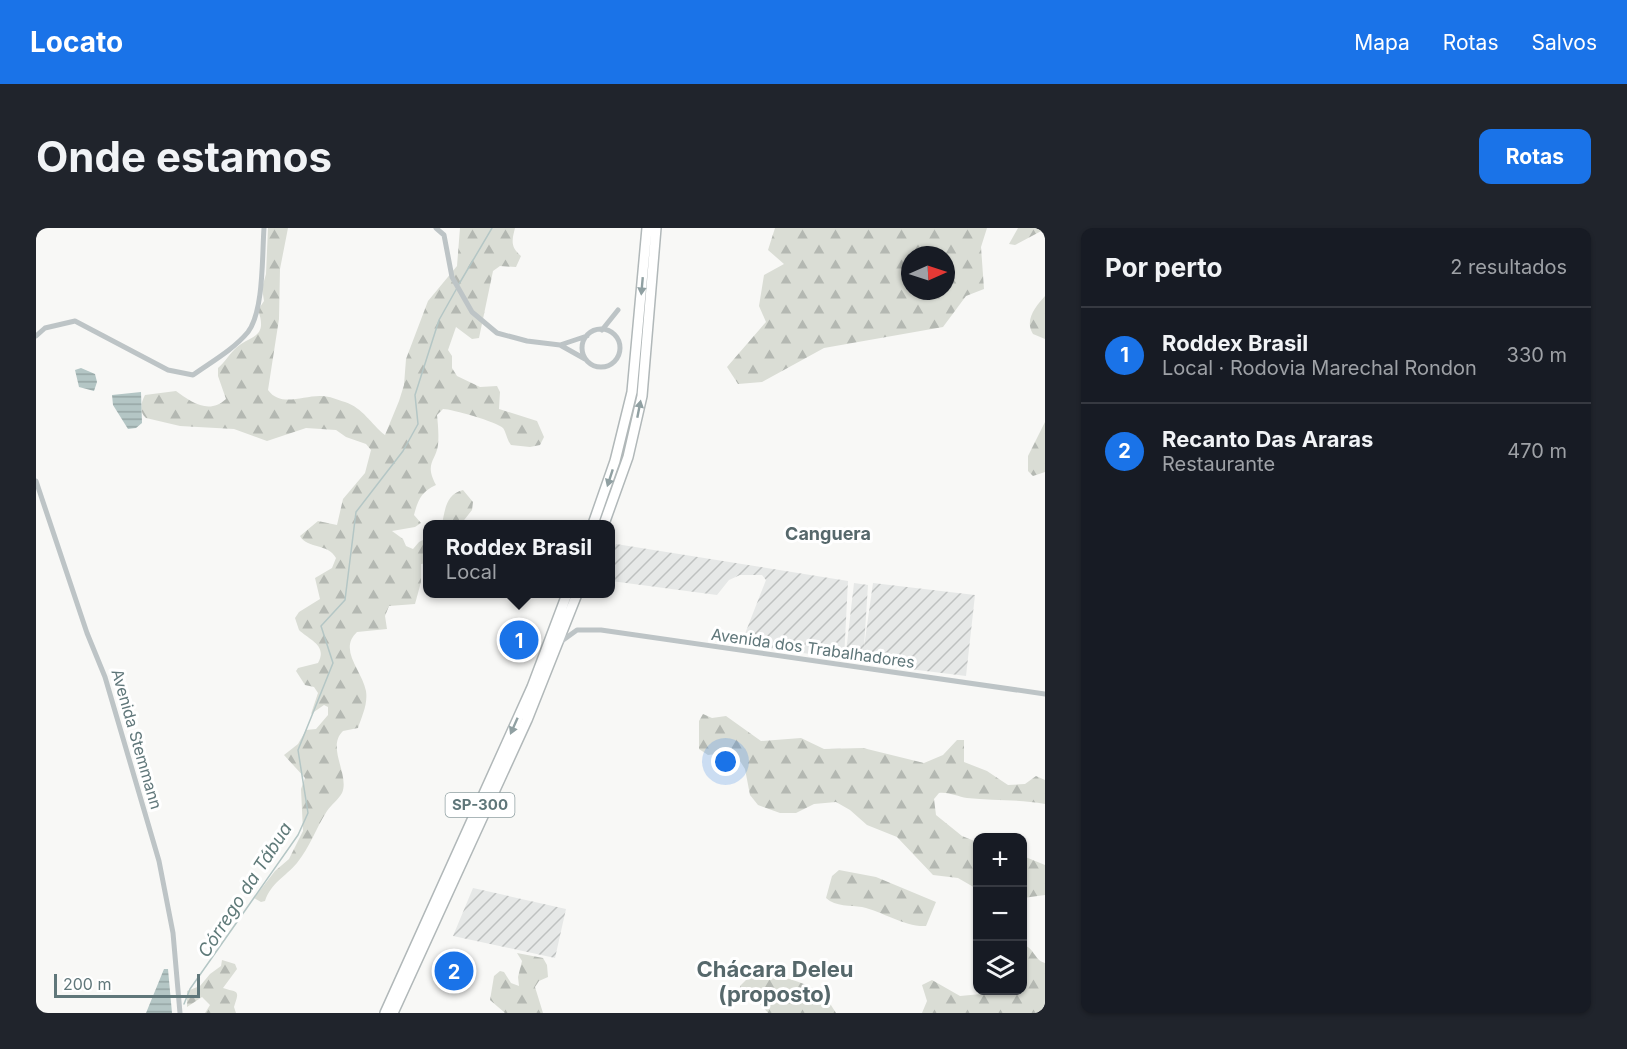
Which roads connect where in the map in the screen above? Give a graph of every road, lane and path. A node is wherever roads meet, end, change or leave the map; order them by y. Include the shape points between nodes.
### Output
1 (264, 228) edge
2 (436, 228) edge
3 (647, 228) edge
4 (656, 228) edge
5 (618, 310) dead end
6 (602, 330) junction
7 (36, 336) edge
8 (586, 336) junction
9 (560, 345) junction
10 (585, 359) junction
11 (36, 481) edge
12 (595, 520) edge
13 (606, 520) edge
14 (565, 598) edge
15 (575, 598) edge
16 (570, 611) junction
17 (577, 630) junction
18 (557, 644) junction
19 (1045, 694) edge
20 (180, 1013) edge
21 (385, 1013) edge
22 (393, 1013) edge

1 - 7 street via 257,315 248,332 232,348 193,375 168,370 75,321 45,328
2 - 9 street via 444,235 452,276 472,312 497,333
3 -> 12 highway via 632,392
13 -> 4 highway via 628,457 642,396
5 - 6 street
6 - 8 street
6 - 10 street via 617,338 618,357 602,367
8 - 9 street
8 - 10 street via 582,347
9 - 10 street
11 - 20 street, Avenida Stemmann via 102,668 159,861 173,933
14 -> 21 highway, SP-300 via 532,687
15 - 16 highway, SP-300
16 - 17 street
16 - 18 highway, SP-300
17 - 18 street
17 - 19 street, Avenida dos Trabalhadores via 602,630
18 - 22 highway, SP-300 via 527,720

